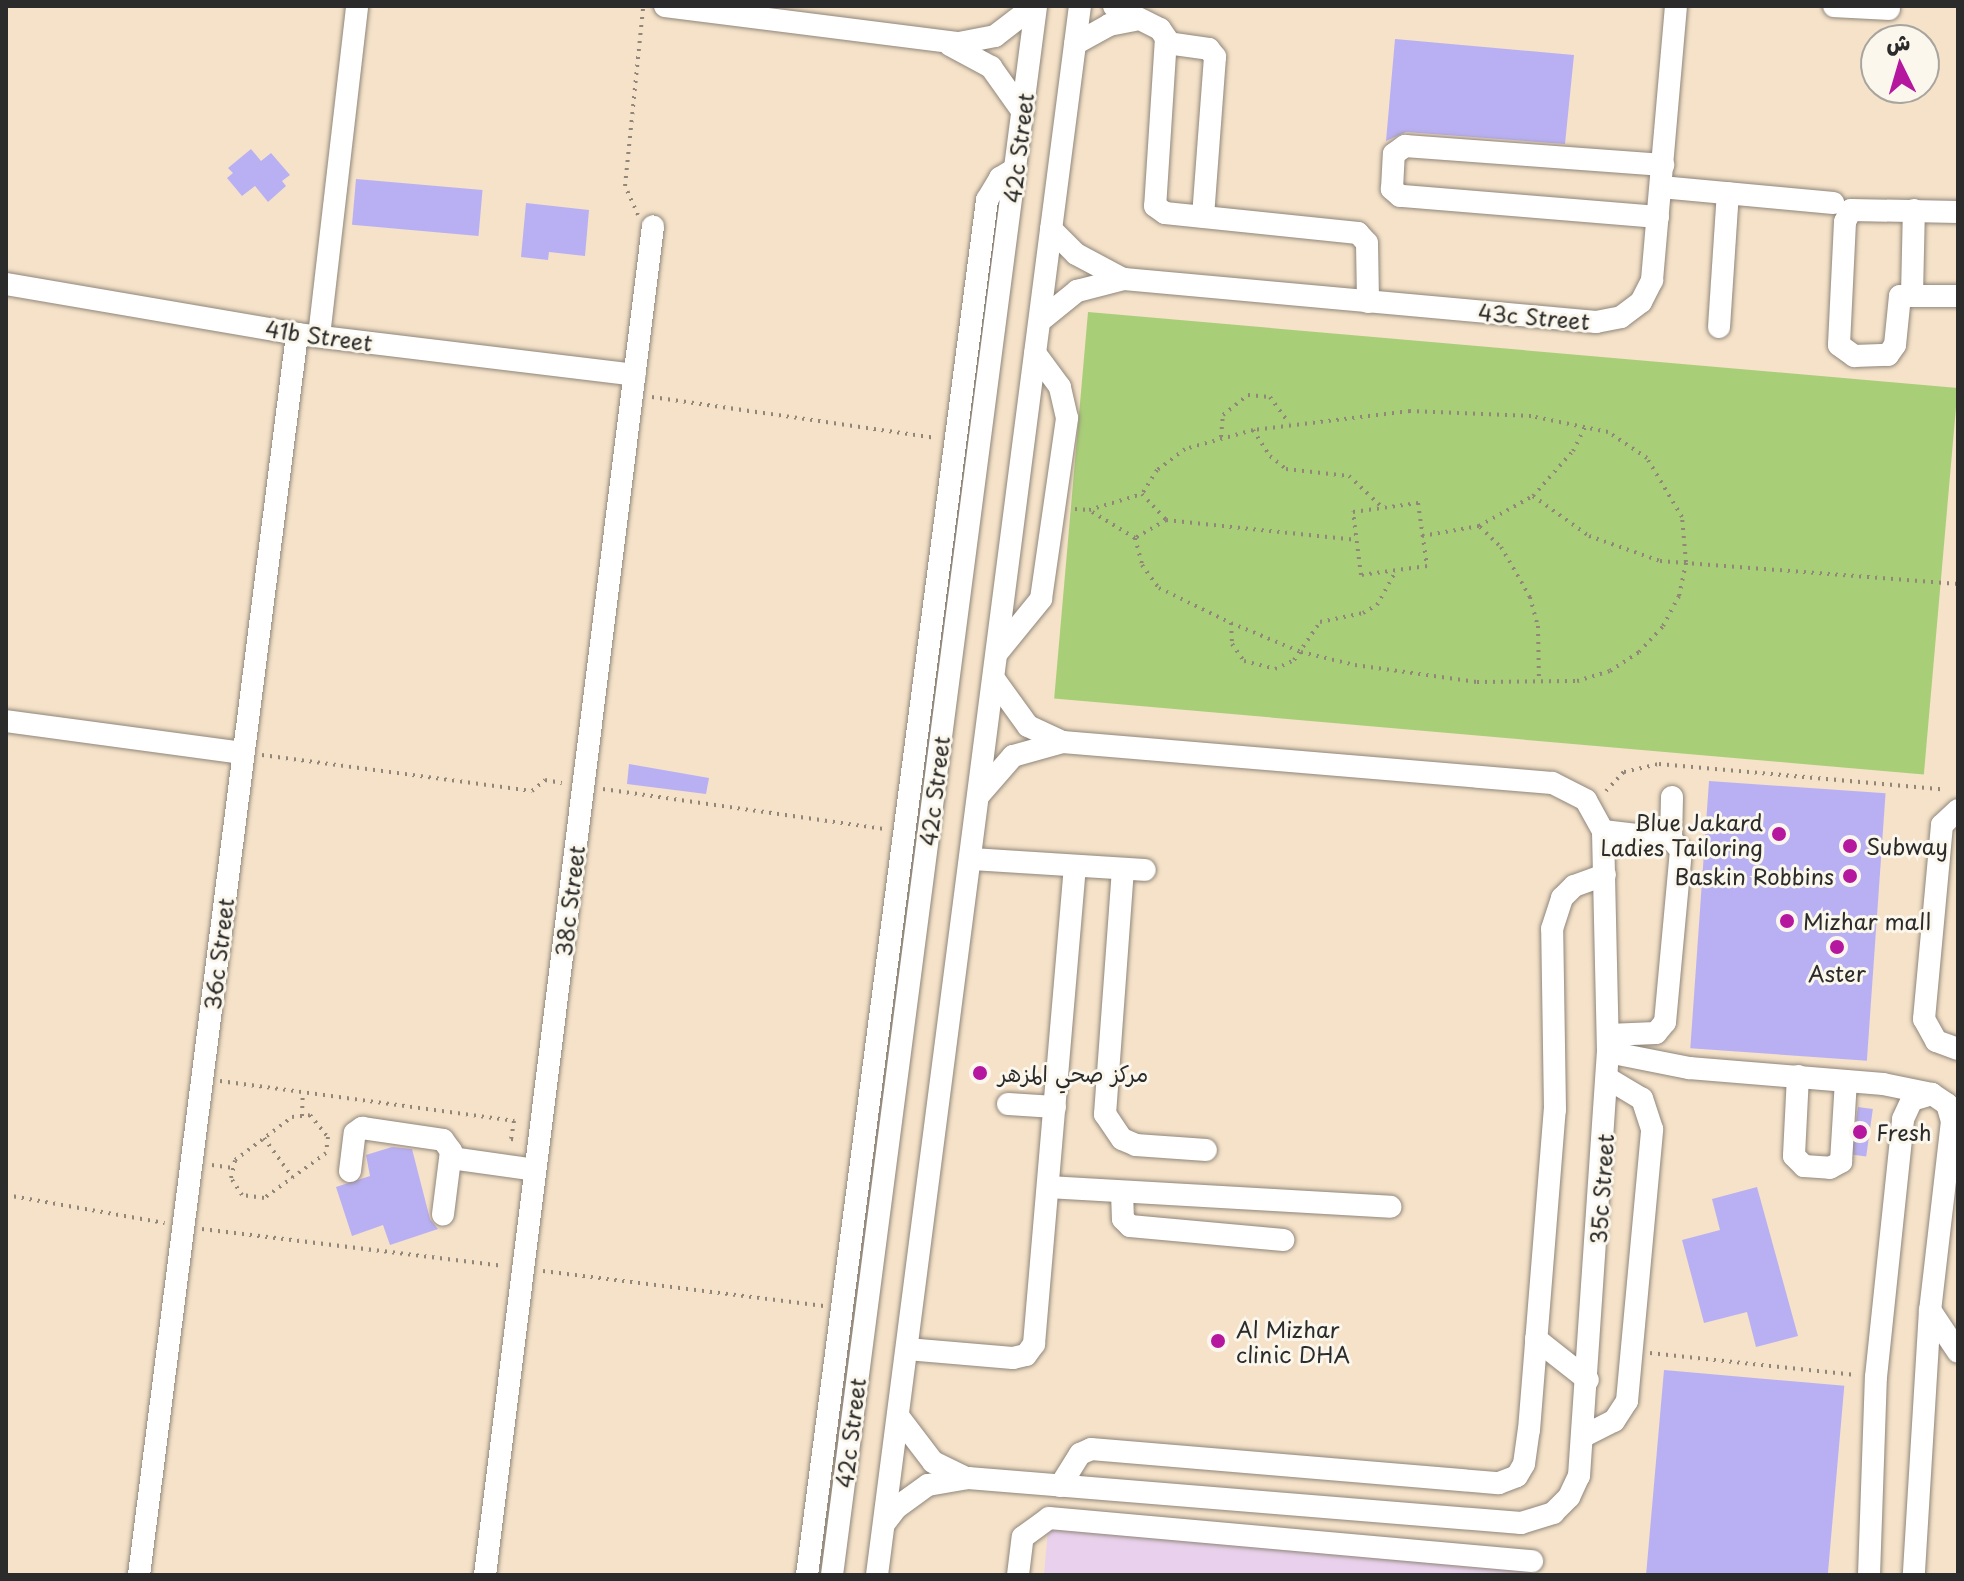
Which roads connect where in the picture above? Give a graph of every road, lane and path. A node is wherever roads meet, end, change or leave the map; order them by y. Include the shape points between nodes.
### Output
1 (357, 6) edge
2 (643, 6) edge
3 (1035, 6) edge
4 (1080, 6) edge
5 (1114, 6) edge
6 (1676, 6) edge
7 (1834, 6) edge
8 (1856, 6) edge
9 (677, 7) edge
10 (1889, 9) dead end
11 (1134, 20) junction
12 (941, 42) junction
13 (1167, 43) junction
14 (1075, 44) junction
15 (1023, 112) junction
16 (1015, 169) junction
17 (1662, 176) junction
18 (1728, 193) junction
19 (1833, 203) dead end
20 (1914, 210) junction
21 (1958, 212) edge
22 (1203, 217) junction
23 (1658, 217) junction
24 (653, 226) joint
25 (1051, 229) junction
26 (1124, 279) junction
27 (6, 284) edge
28 (1912, 295) junction
29 (1958, 296) edge
30 (1368, 302) junction
31 (1040, 321) junction
32 (1719, 327) dead end
33 (308, 335) junction
34 (1035, 353) junction
35 (635, 375) junction
36 (958, 421) junction
37 (1289, 423) junction
38 (1586, 424) junction
39 (1253, 430) junction
40 (1221, 437) junction
41 (1142, 494) junction
42 (1533, 496) junction
43 (1383, 508) junction
44 (1166, 520) junction
45 (1479, 526) junction
46 (1422, 536) junction
47 (1135, 538) junction
48 (1357, 540) junction
49 (1686, 562) junction
50 (1396, 571) junction
51 (1958, 584) edge
52 (1231, 623) junction
53 (1301, 652) junction
54 (997, 653) junction
55 (994, 679) junction
56 (1539, 682) junction
57 (6, 721) edge
58 (1063, 742) junction
59 (243, 753) junction
60 (1941, 789) dead end
61 (979, 795) junction
62 (1672, 797) dead end
63 (1958, 810) edge
64 (1599, 820) junction
65 (1671, 839) junction
66 (971, 859) junction
67 (1075, 868) junction
68 (1123, 869) junction
69 (1145, 870) dead end
70 (1605, 875) junction
71 (1608, 1043) junction
72 (1958, 1049) edge
73 (1798, 1076) junction
74 (1607, 1078) junction
75 (202, 1079) junction
76 (1846, 1081) junction
77 (303, 1093) junction
78 (1932, 1094) junction
79 (1008, 1104) dead end
80 (1055, 1107) junction
81 (302, 1116) junction
82 (264, 1138) junction
83 (538, 1143) junction
84 (1954, 1145) edge
85 (1206, 1150) dead end
86 (451, 1158) junction
87 (535, 1170) junction
88 (350, 1171) dead end
89 (293, 1178) junction
90 (1048, 1187) junction
91 (1122, 1192) junction
92 (6, 1195) edge
93 (1390, 1207) dead end
94 (443, 1214) dead end
95 (183, 1227) junction
96 (1283, 1240) dead end
97 (523, 1269) junction
98 (842, 1308) junction
99 (1930, 1310) junction
100 (1536, 1339) junction
101 (907, 1349) junction
102 (1632, 1352) junction
103 (1958, 1352) edge
104 (1876, 1377) junction
105 (1588, 1380) junction
106 (898, 1416) junction
107 (1582, 1437) junction
108 (968, 1478) junction
109 (1449, 1479) junction
110 (1060, 1486) junction
111 (1294, 1503) junction
112 (1466, 1519) junction
113 (1532, 1522) junction
114 (884, 1524) junction
115 (1277, 1542) junction
116 (1531, 1568) edge
117 (139, 1575) edge
118 (485, 1575) edge
119 (807, 1575) edge
120 (832, 1575) edge
121 (877, 1575) edge
122 (1018, 1575) edge
123 (1869, 1575) edge
124 (1914, 1575) edge

1 - 33 street, 36c Street
2 - 24 path via 625,186 631,207
3 - 12 street via 995,36
3 - 15 street, 42c Street
4 - 14 street, 42c Street
5 - 11 street
6 - 17 street, 43c Street
7 - 8 street
8 - 10 street
9 - 12 street
11 - 13 street via 1160,29
11 - 14 street via 1109,25
12 - 15 street via 991,67
13 - 22 street via 1209,49 1215,57
13 - 22 street via 1153,200 1165,213
14 - 25 street, 42c Street
15 - 16 street, 42c Street
16 - 36 street via 1000,178 987,200
16 - 120 street, 42c Street
17 - 18 street
17 - 23 street, 43c Street
17 - 23 street via 1405,146 1394,154 1392,189 1400,196
18 - 19 street
18 - 32 street
20 - 21 street
20 - 28 street
20 - 28 street via 1856,208 1848,214 1842,351 1854,356 1891,352 1897,299
22 - 30 street via 1358,233 1368,249
23 - 30 street, 43c Street via 1647,291 1632,310 1609,321
24 - 35 street, 38c Street
25 - 26 street, 43c Street via 1084,260
25 - 31 street, 42c Street
26 - 30 street, 43c Street
26 - 31 street, 43c Street via 1077,291
27 - 33 street, 41b Street
28 - 29 street
31 - 34 street, 42c Street
33 - 35 street, 41b Street
33 - 59 street, 36c Street
34 - 54 street, 42c Street
34 - 54 street via 1060,387 1067,418 1041,599
35 - 36 path via 655,378 652,398 940,438 943,419
35 - 83 street, 38c Street
36 - 98 street
37 - 38 path via 1440,410
37 - 39 path
37 - 40 path via 1270,397 1248,395 1223,415
38 - 42 path via 1573,451
38 - 49 path via 1629,443 1662,475 1682,517
39 - 40 path
39 - 43 path via 1286,469 1349,476
40 - 41 path via 1171,458
41 - 44 path
41 - 47 path via 1089,510
42 - 45 path
42 - 49 path via 1613,548
43 - 46 path via 1418,503
43 - 48 path via 1353,512
44 - 47 path
44 - 48 path
45 - 46 path
45 - 56 path via 1501,547 1530,597 1538,626
46 - 50 path via 1427,566
47 - 52 path via 1142,565 1159,588
48 - 50 path via 1361,575
49 - 51 path
49 - 56 path via 1673,606 1639,652 1610,671 1577,681
50 - 53 path via 1377,605 1320,622
52 - 53 path
52 - 53 path via 1237,654 1254,667 1275,669
53 - 56 path via 1416,676
54 - 55 street, 42c Street
55 - 58 street via 1028,726
55 - 61 street, 42c Street
57 - 59 street
58 - 61 street via 1013,756
58 - 64 street via 1552,783 1576,792
59 - 75 street, 36c Street
60 - 64 path via 1646,764 1615,780
61 - 66 street, 42c Street
62 - 65 street
63 - 72 street via 1942,825 1924,1019 1936,1041
64 - 65 street
64 - 70 street, 35c Street
65 - 71 street via 1681,850 1665,1022 1656,1033
66 - 67 street
66 - 101 street, 42c Street
67 - 68 street
67 - 80 street
68 - 69 street
68 - 85 street via 1105,1114 1122,1139 1136,1145
70 - 71 street, 35c Street
70 - 100 street via 1589,878 1562,898 1552,929 1555,1110
71 - 73 street via 1689,1068
71 - 74 street, 35c Street
73 - 76 street
73 - 76 street via 1794,1156 1804,1166 1830,1168 1841,1162
74 - 102 street via 1642,1099 1651,1118
74 - 105 street, 35c Street
75 - 77 path
75 - 95 street, 36c Street
76 - 78 street
77 - 81 path
77 - 83 path via 514,1121 511,1139
78 - 84 street via 1952,1112
78 - 104 street via 1921,1095 1905,1109
79 - 80 street
80 - 90 street
81 - 82 path via 292,1117
81 - 89 path via 310,1115 328,1137 326,1153
82 - 89 path
82 - 89 path via 235,1160 231,1178 242,1195 264,1198
83 - 87 street, 38c Street
84 - 99 street
86 - 87 street
86 - 88 street via 448,1145 437,1138 362,1128 355,1133
86 - 94 street
87 - 97 street, 38c Street
90 - 91 street
90 - 101 street via 1034,1344 1019,1358
91 - 93 street
91 - 96 street via 1123,1219 1130,1226
92 - 95 path
95 - 97 path
95 - 117 street, 36c Street
97 - 98 path
97 - 118 street, 38c Street
98 - 119 street
99 - 103 street
99 - 124 street
100 - 105 street
100 - 109 street via 1522,1470 1499,1483
101 - 106 street, 42c Street
102 - 104 path
102 - 107 street via 1624,1408 1614,1421
104 - 123 street
105 - 107 street, 35c Street
106 - 108 street via 933,1462
106 - 114 street, 42c Street
107 - 113 street, 35c Street via 1579,1476 1569,1497 1553,1513
108 - 110 street
108 - 114 street via 928,1485 896,1508
109 - 110 street via 1091,1449 1080,1454
109 - 112 street
110 - 111 street
111 - 112 street
111 - 115 street
112 - 113 street
113 - 116 street
114 - 121 street, 42c Street
115 - 116 street
115 - 122 street via 1049,1518 1023,1537

